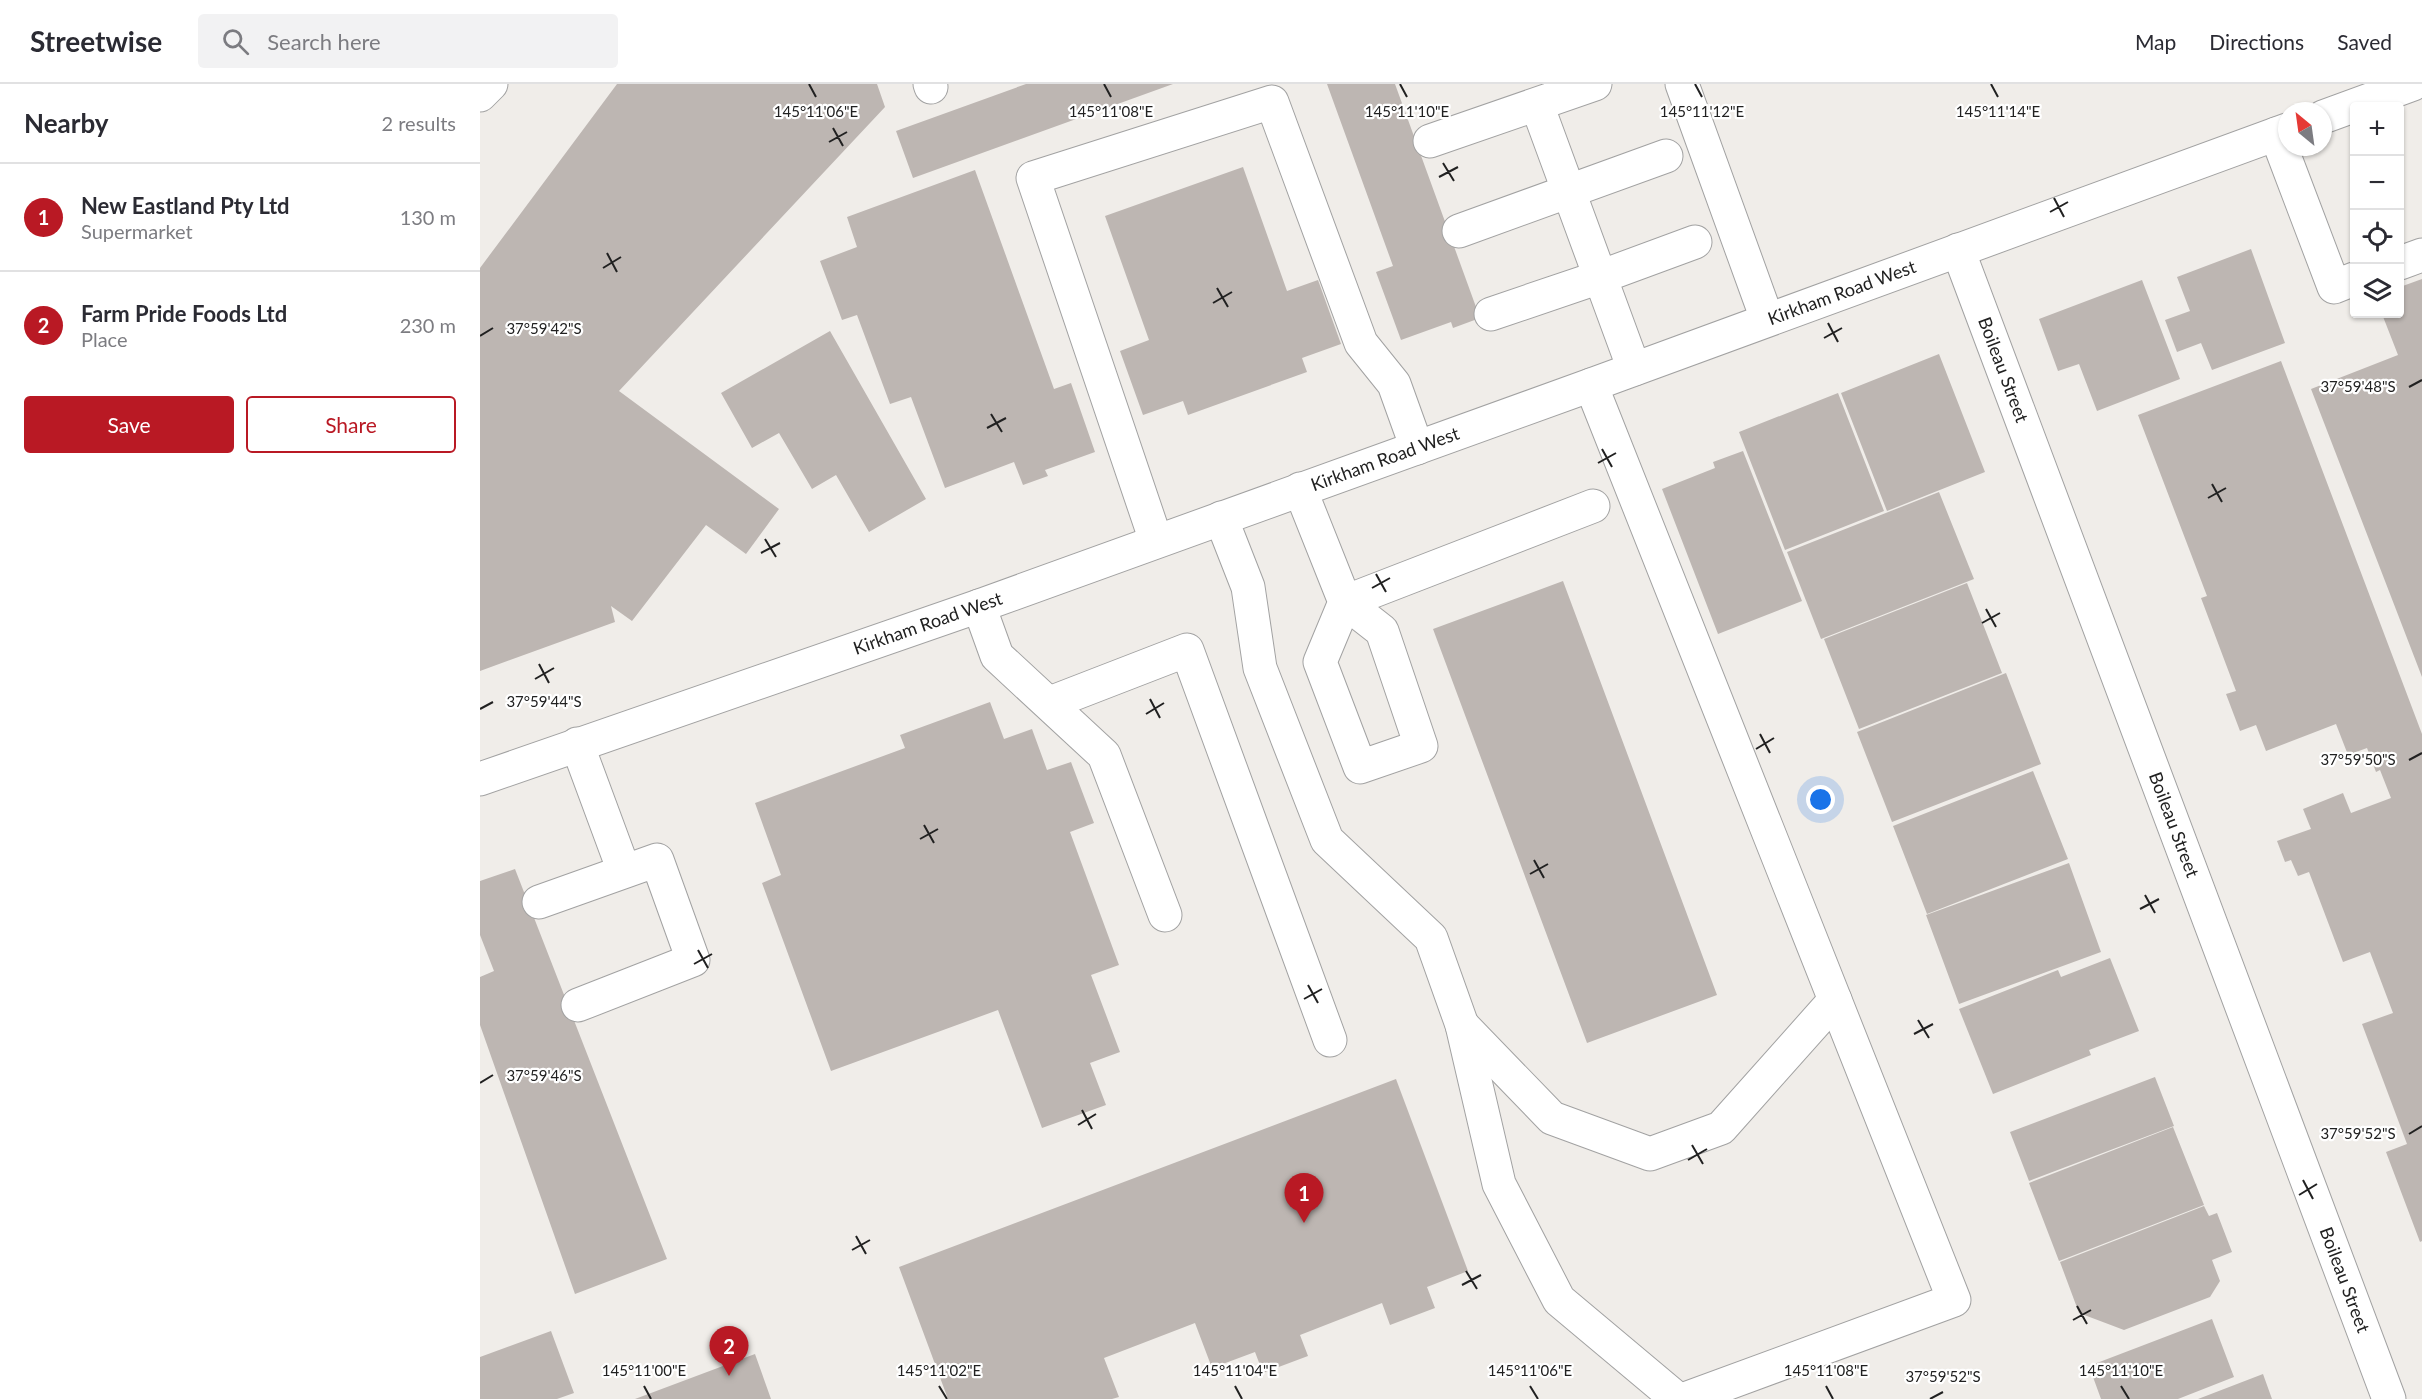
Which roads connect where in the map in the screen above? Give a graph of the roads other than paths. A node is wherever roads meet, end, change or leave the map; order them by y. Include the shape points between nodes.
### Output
1 (491, 84) edge
2 (1595, 84) edge
3 (1682, 84) edge
4 (2413, 84) edge
5 (480, 95) edge
6 (1537, 105) junction
7 (2332, 114) edge
8 (2278, 133) edge
9 (1430, 141) dead end
10 (1666, 156) dead end
11 (2290, 156) edge
12 (1569, 191) junction
13 (1459, 231) dead end
14 (1695, 242) dead end
15 (1958, 250) junction
16 (2422, 255) edge
17 (2404, 262) edge
18 (1600, 277) junction
19 (2350, 281) edge
20 (1491, 314) dead end
21 (1767, 319) junction
22 (1634, 369) junction
23 (1591, 385) junction
24 (1417, 448) junction
25 (1300, 489) junction
26 (1593, 506) dead end
27 (1221, 518) junction
28 (1156, 541) junction
29 (979, 606) junction
30 (1050, 703) junction
31 (577, 744) junction
32 (480, 779) edge
33 (624, 871) junction
34 (539, 902) dead end
35 (1166, 915) dead end
36 (1835, 1000) junction
37 (578, 1005) dead end
38 (1462, 1024) junction
39 (1330, 1040) dead end
40 (1677, 1399) edge
41 (1685, 1399) edge
42 (2389, 1399) edge

1 - 5 street
2 - 6 street
3 - 21 street
4 - 7 street
6 - 9 street
6 - 12 street
8 - 15 street, Kirkham Road West
10 - 12 street
11 - 19 street via 2334,287
12 - 13 street
12 - 18 street
14 - 18 street
15 - 21 street, Kirkham Road West
15 - 42 street, Boileau Street
16 - 17 street
18 - 20 street
18 - 22 street
21 - 22 street, Kirkham Road West
22 - 23 street, Kirkham Road West
23 - 24 street, Kirkham Road West
23 - 36 street
24 - 25 street, Kirkham Road West
24 - 28 street via 1394,384 1361,343 1272,102 1033,178
25 - 26 street via 1345,602
25 - 27 street, Kirkham Road West
27 - 28 street, Kirkham Road West
27 - 38 street via 1248,587 1260,668 1327,840 1431,938
28 - 29 street, Kirkham Road West
29 - 30 street via 997,656
29 - 31 street, Kirkham Road West
30 - 35 street via 1104,755
30 - 39 street via 1187,650
31 - 32 street, Kirkham Road West
31 - 33 street
33 - 34 street
33 - 37 street via 657,860 693,960
36 - 38 street via 1721,1128 1650,1154 1552,1118
36 - 41 street via 1954,1300
38 - 40 street via 1499,1184 1559,1300

